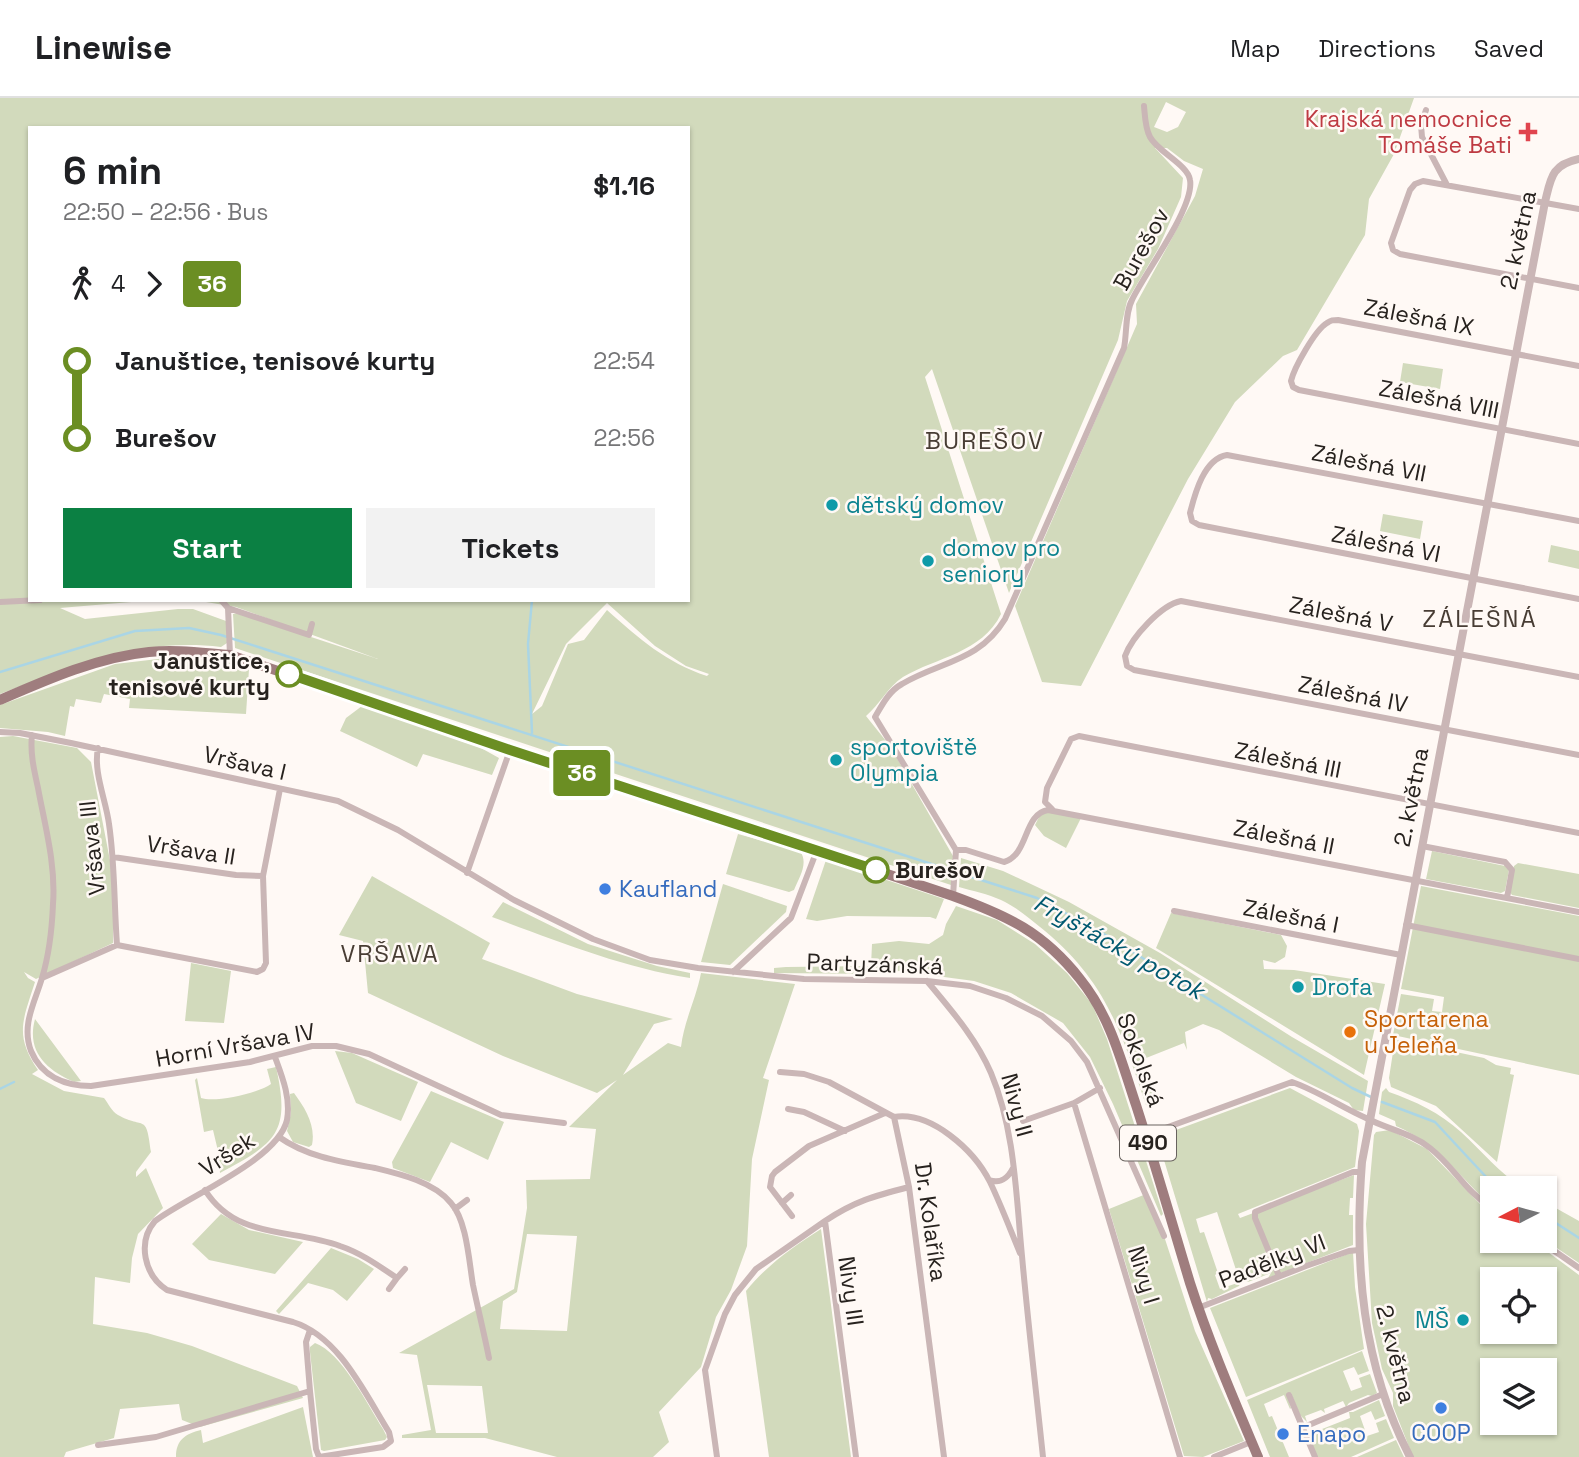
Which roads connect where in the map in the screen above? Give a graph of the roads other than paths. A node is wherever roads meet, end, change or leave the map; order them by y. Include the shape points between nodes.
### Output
1 (1144, 106) dead end
2 (1426, 110) dead end
3 (1579, 159) edge
4 (1447, 185) junction
5 (1545, 202) junction
6 (1579, 209) edge
7 (1530, 279) junction
8 (1579, 288) edge
9 (1516, 354) junction
10 (1579, 366) edge
11 (1293, 387) joint
12 (1502, 429) junction
13 (1579, 443) edge
14 (1488, 503) junction
15 (1190, 517) joint
16 (1579, 521) edge
17 (1474, 579) junction
18 (1579, 599) edge
19 (28, 601) edge
20 (0, 602) edge
21 (223, 602) edge
22 (228, 608) junction
23 (312, 624) dead end
24 (1459, 654) junction
25 (230, 656) junction
26 (1125, 660) joint
27 (1579, 677) edge
28 (0, 700) edge
29 (1444, 729) junction
30 (0, 732) edge
31 (32, 735) junction
32 (98, 748) junction
33 (510, 750) junction
34 (1579, 755) edge
35 (280, 789) junction
36 (1430, 805) junction
37 (1054, 810) junction
38 (1579, 833) edge
39 (1422, 846) junction
40 (817, 850) junction
41 (957, 854) junction
42 (113, 857) junction
43 (467, 873) junction
44 (263, 876) junction
45 (1415, 881) junction
46 (954, 890) junction
47 (1507, 898) junction
48 (1174, 911) dead end
49 (1579, 912) edge
50 (1406, 925) junction
51 (117, 945) junction
52 (1401, 955) junction
53 (1579, 959) edge
54 (733, 973) junction
55 (42, 978) junction
56 (927, 981) junction
57 (275, 1056) junction
58 (780, 1072) dead end
59 (1100, 1088) junction
60 (1074, 1103) junction
61 (788, 1109) dead end
62 (885, 1113) junction
63 (1370, 1115) junction
64 (894, 1117) junction
65 (1023, 1121) dead end
66 (564, 1123) dead end
67 (845, 1131) junction
68 (1146, 1135) junction
69 (279, 1137) junction
70 (1014, 1166) junction
71 (1362, 1172) junction
72 (989, 1180) junction
73 (909, 1187) junction
74 (205, 1190) junction
75 (792, 1195) dead end
76 (1480, 1199) edge
77 (467, 1200) dead end
78 (782, 1203) junction
79 (455, 1209) junction
80 (792, 1216) dead end
81 (824, 1221) junction
82 (1164, 1236) dead end
83 (1359, 1250) junction
84 (1557, 1253) edge
85 (1022, 1258) junction
86 (1579, 1268) edge
87 (405, 1269) dead end
88 (1279, 1276) junction
89 (397, 1278) junction
90 (389, 1289) dead end
91 (1198, 1308) junction
92 (310, 1330) junction
93 (489, 1358) dead end
94 (310, 1391) junction
95 (1383, 1394) junction
96 (1289, 1395) dead end
97 (1304, 1427) junction
98 (1251, 1442) junction
99 (98, 1445) dead end
100 (319, 1457) edge
101 (717, 1457) edge
102 (856, 1457) edge
103 (944, 1457) edge
104 (1043, 1457) edge
105 (1180, 1457) edge
106 (1214, 1457) edge
107 (1258, 1457) edge
108 (1315, 1457) edge
109 (1410, 1457) edge

1 - 41 street, Burešov via 1151,140 1189,175 1188,195 1171,235 1130,302 1124,348 1005,619 981,648 900,684 875,717
2 - 4 street via 1422,137
3 - 5 street, 2. května via 1556,169
4 - 5 street
4 - 7 street via 1425,180 1412,187 1392,237 1393,250
5 - 6 street
5 - 7 street, 2. května
7 - 8 street
7 - 9 street, 2. května
9 - 10 street, Zálešná IX
9 - 11 street, Zálešná IX via 1335,320 1323,325 1312,341 1292,374
9 - 12 street, 2. května
11 - 12 street, Zálešná VIII
12 - 13 street, Zálešná VIII
12 - 14 street, 2. května
14 - 15 street, Zálešná VII via 1227,455 1208,467
14 - 16 street, Zálešná VII
14 - 17 street, 2. května
15 - 17 street, Zálešná VI via 1199,525
17 - 18 street, Zálešná VI
17 - 24 street, 2. května
19 - 20 street
21 - 22 street
22 - 23 street via 309,635
22 - 25 street
24 - 26 street, Zálešná V via 1181,601 1144,627
24 - 27 street, Zálešná V
24 - 29 street, 2. května
25 - 28 main road, Sokolská / 490 via 148,652 101,662
25 - 33 main road, Sokolská / 490
26 - 29 street, Zálešná IV via 1133,670
29 - 34 street, Zálešná IV
29 - 36 street, 2. května
30 - 31 street, Vršava I
31 - 32 street, Vršava I
31 - 55 street, Horní Vršava IV via 54,882
32 - 35 street, Vršava I
32 - 42 street, Vršava III
33 - 40 main road, Sokolská / 490
33 - 43 street
35 - 43 street, Vršava I via 355,807
35 - 44 street
36 - 37 street, Zálešná III via 1077,736 1069,742 1046,792 1045,802
36 - 38 street, Zálešná III
36 - 39 street, 2. května
37 - 41 street via 1035,816 1010,860 966,850
37 - 45 street, Zálešná II
39 - 45 street, 2. května
39 - 47 street via 1505,862 1512,870
40 - 46 main road, Sokolská / 490
40 - 54 street via 791,918
41 - 46 street
42 - 44 street, Vršava II
42 - 51 street, Vršava III
43 - 54 street, Partyzánská via 606,944 650,960
44 - 51 street via 266,962 257,972
45 - 47 street, Zálešná II
45 - 50 street, 2. května
46 - 68 main road, Sokolská / 490 via 1019,923 1054,949 1081,979 1110,1026
47 - 49 street, Zálešná II
48 - 52 street, Zálešná I
50 - 52 street, 2. května
50 - 53 street
51 - 55 street
52 - 63 street, 2. května
54 - 56 street, Partyzánská
55 - 57 street, Horní Vršava IV via 29,1021 30,1049 48,1074 69,1085 180,1074
56 - 59 street, Partyzánská via 970,986 1042,1016 1087,1062
56 - 70 street, Nivy II via 962,1023 991,1073
57 - 66 street, Horní Vršava IV via 312,1046 356,1049 500,1115
57 - 69 street, Vršek via 288,1109
58 - 62 street via 829,1082
59 - 60 street
59 - 82 street, Partyzánská
60 - 65 street
60 - 105 street, Nivy I
61 - 67 street
62 - 64 street
62 - 67 street
63 - 68 street via 1290,1082
63 - 71 street, 2. května
63 - 76 street via 1426,1145
64 - 72 street, Nivy II via 914,1116 943,1130
64 - 73 street, Dr. Kolaříka
67 - 78 street via 808,1146 775,1172 770,1187
68 - 91 main road, Sokolská / 490
69 - 74 street, Vršek via 260,1157
69 - 79 street via 330,1160 417,1181
70 - 72 street via 1004,1180
70 - 85 street, Nivy II
71 - 83 street, 2. května
71 - 88 street via 1256,1210 1255,1218
72 - 85 street, Nivy II
73 - 81 street via 867,1198
73 - 103 street, Dr. Kolaříka
74 - 89 street via 222,1211 244,1224 338,1245
74 - 92 street, Vršek via 155,1221 148,1231 145,1249 152,1275 177,1293
75 - 78 street
77 - 79 street
78 - 80 street
79 - 93 street via 465,1237
81 - 101 street via 756,1269 725,1314 705,1370
81 - 102 street, Nivy III
83 - 88 street, Padělky VI
83 - 95 street, 2. května via 1365,1322
84 - 86 street
85 - 104 street, Nivy II
87 - 89 street
88 - 91 street, Padělky VI
89 - 90 street
91 - 98 main road, Sokolská / 490
92 - 94 street via 306,1342
92 - 100 street via 343,1362 391,1437 383,1447
94 - 99 street via 156,1437
94 - 100 street
95 - 97 street
95 - 109 street, 2. května
96 - 97 street
97 - 108 street
98 - 106 street
98 - 107 main road, Sokolská / 490

